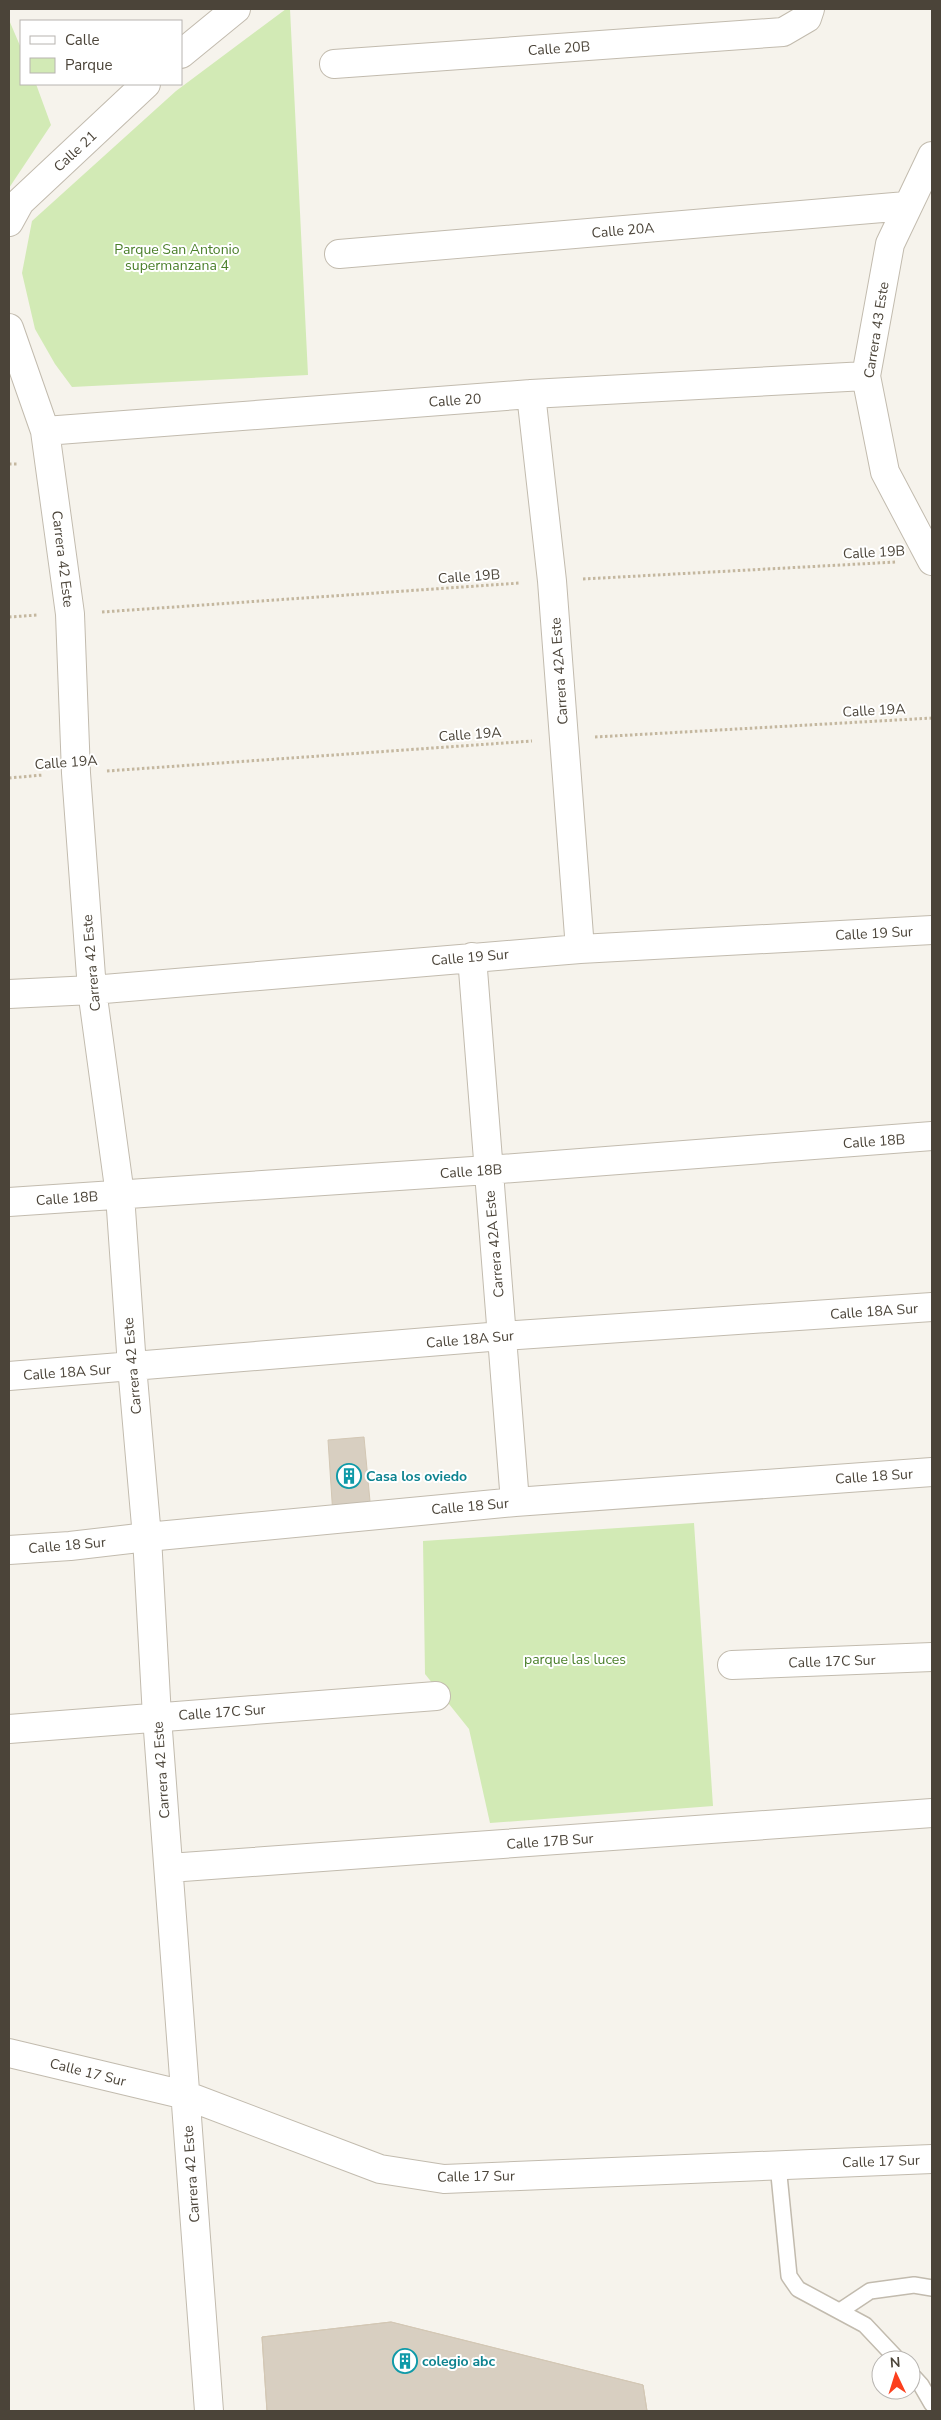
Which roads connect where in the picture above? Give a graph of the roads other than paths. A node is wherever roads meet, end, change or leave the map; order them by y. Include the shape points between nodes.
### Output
1 (236, 9) edge
2 (810, 9) edge
3 (182, 53) edge
4 (334, 64) dead end
5 (145, 85) edge
6 (932, 156) edge
7 (906, 206) junction
8 (9, 222) edge
9 (339, 254) dead end
10 (9, 328) edge
11 (866, 376) junction
12 (531, 394) junction
13 (45, 431) junction
14 (932, 560) edge
15 (932, 930) edge
16 (580, 949) junction
17 (472, 957) junction
18 (92, 990) junction
19 (9, 994) edge
20 (932, 1136) edge
21 (488, 1170) junction
22 (120, 1195) junction
23 (9, 1202) edge
24 (932, 1307) edge
25 (502, 1336) junction
26 (132, 1366) junction
27 (9, 1376) edge
28 (932, 1472) edge
29 (515, 1502) junction
30 (147, 1537) junction
31 (9, 1550) edge
32 (932, 1657) edge
33 (732, 1665) dead end
34 (436, 1696) dead end
35 (157, 1716) junction
36 (9, 1729) edge
37 (932, 1813) edge
38 (169, 1868) junction
39 (9, 2053) edge
40 (185, 2095) junction
41 (932, 2159) edge
42 (778, 2165) junction
43 (932, 2288) edge
44 (840, 2311) junction
45 (889, 2350) edge
46 (921, 2385) edge
47 (932, 2404) edge
48 (209, 2411) edge

1 - 3 street
2 - 4 street, Calle 20B via 807,18 783,32
5 - 8 street, Calle 21 via 20,202
6 - 7 street, Carrera 43 Este
7 - 9 street, Calle 20A
7 - 11 street, Carrera 43 Este via 890,244
10 - 13 street, Carrera 42 Este
11 - 12 street, Calle 20
11 - 14 street, Carrera 43 Este via 885,472
12 - 13 street, Calle 20
12 - 16 street, Carrera 42A Este via 552,581
13 - 18 street, Carrera 42 Este via 70,614 76,773
15 - 16 street, Calle 19 Sur
16 - 17 street, Calle 19 Sur
17 - 18 street, Calle 19 Sur
17 - 21 street, Carrera 42A Este
18 - 19 street, Calle 19 Sur
18 - 22 street, Carrera 42 Este
20 - 21 street, Calle 18B
21 - 22 street, Calle 18B
21 - 25 street, Carrera 42A Este
22 - 23 street, Calle 18B
22 - 26 street, Carrera 42 Este
24 - 25 street, Calle 18A Sur
25 - 26 street, Calle 18A Sur
25 - 29 street, Carrera 42A Este
26 - 27 street, Calle 18A Sur
26 - 30 street, Carrera 42 Este
28 - 29 street, Calle 18 Sur
29 - 30 street, Calle 18 Sur
30 - 31 street, Calle 18 Sur
30 - 35 street, Carrera 42 Este
32 - 33 street, Calle 17C Sur
34 - 35 street, Calle 17C Sur
35 - 36 street, Calle 17C Sur
35 - 38 street, Carrera 42 Este
37 - 38 street, Calle 17B Sur
38 - 40 street, Carrera 42 Este
39 - 40 street, Calle 17 Sur
40 - 42 street, Calle 17 Sur via 380,2169 444,2179
40 - 48 street, Carrera 42 Este
41 - 42 street, Calle 17 Sur
42 - 44 lane via 789,2276 798,2288
43 - 44 lane via 914,2285 870,2291
44 - 45 lane via 865,2325
46 - 47 lane

